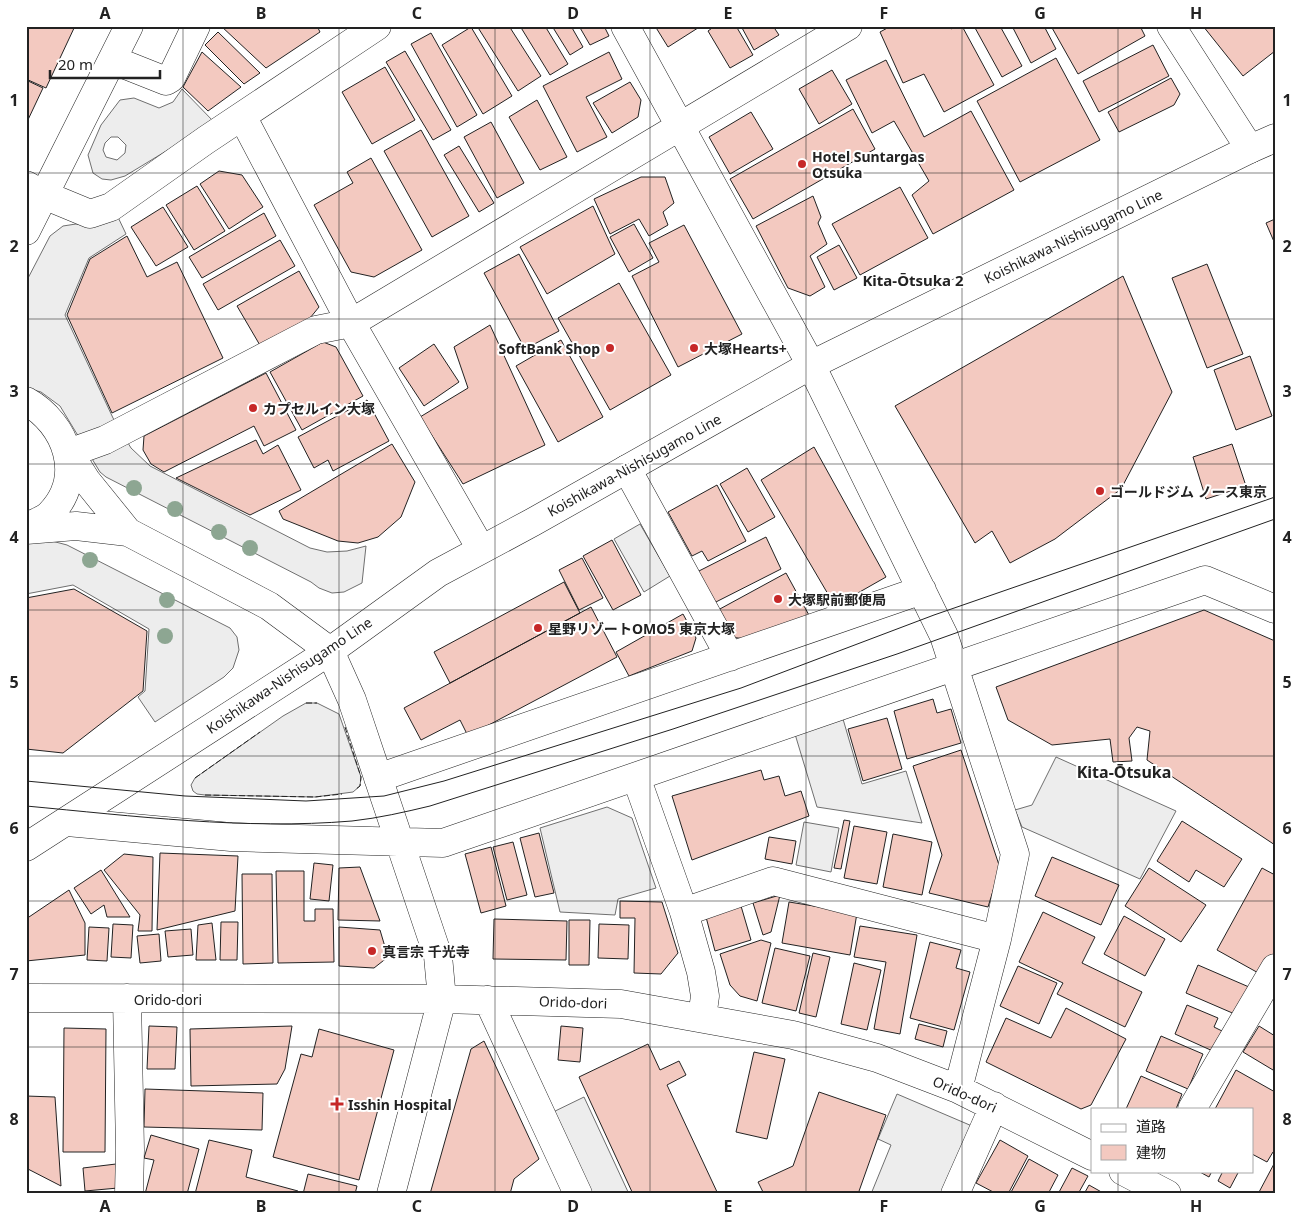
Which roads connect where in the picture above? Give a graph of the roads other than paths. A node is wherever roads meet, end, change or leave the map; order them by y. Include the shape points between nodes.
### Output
1 (129, 26) edge
2 (196, 26) edge
3 (377, 26) edge
4 (625, 26) edge
5 (848, 26) edge
6 (1171, 26) edge
7 (113, 60) junction
8 (242, 116) junction
9 (680, 127) junction
10 (1275, 138) edge
11 (1250, 149) junction
12 (35, 190) edge
13 (26, 231) edge
14 (351, 323) junction
15 (811, 365) junction
16 (26, 401) edge
17 (69, 453) junction
18 (627, 469) junction
19 (26, 529) edge
20 (128, 532) junction
21 (481, 550) junction
22 (922, 590) junction
23 (1275, 609) edge
24 (330, 651) junction
25 (730, 657) junction
26 (955, 666) junction
27 (636, 777) junction
28 (378, 778) junction
29 (67, 822) junction
30 (400, 841) junction
31 (26, 847) edge
32 (684, 912) junction
33 (997, 939) junction
34 (1275, 968) edge
35 (26, 998) edge
36 (127, 998) junction
37 (442, 999) junction
38 (488, 1000) junction
39 (702, 1018) junction
40 (958, 1089) junction
41 (994, 1106) junction
42 (1193, 1108) edge
43 (1091, 1155) edge
44 (1125, 1172) edge
45 (1157, 1183) edge
46 (129, 1194) edge
47 (391, 1194) edge
48 (578, 1194) edge
49 (955, 1194) edge

1 - 7 street
2 - 7 street via 171,78 166,81
3 - 8 street
4 - 9 street
5 - 9 street
6 - 11 street
7 - 12 street
8 - 12 street via 111,207 90,214
8 - 14 street
9 - 14 street
9 - 15 street
10 - 11 street, Koishikawa-Nishisugamo Line
11 - 15 street, Koishikawa-Nishisugamo Line
12 - 13 street
14 - 17 street via 316,330 105,440
14 - 21 street
15 - 18 street, Koishikawa-Nishisugamo Line
15 - 22 street
16 - 17 street via 49,418
17 - 19 street via 64,496 49,515
17 - 20 street via 86,480
18 - 21 street, Koishikawa-Nishisugamo Line
18 - 25 street
19 - 20 street via 76,526
20 - 24 street via 269,606
21 - 24 street, Koishikawa-Nishisugamo Line via 438,573
22 - 25 street
22 - 26 street
23 - 26 street via 1205,580
24 - 28 street via 352,700
24 - 29 street, Koishikawa-Nishisugamo Line
25 - 28 street
26 - 27 street
26 - 33 street via 1015,854
27 - 30 street via 443,842
27 - 32 street
28 - 30 street
29 - 30 street via 231,837
29 - 31 street, Koishikawa-Nishisugamo Line
30 - 37 street via 438,956
32 - 33 street via 773,881
32 - 39 street via 701,972
33 - 40 street
34 - 42 street
35 - 36 street, Orido-dori
36 - 37 street, Orido-dori
36 - 46 street
37 - 38 street, Orido-dori
37 - 47 street
38 - 39 street, Orido-dori via 621,1004
38 - 48 street
39 - 40 street, Orido-dori via 793,1035 877,1058
40 - 41 street, Orido-dori
41 - 43 street, Orido-dori
41 - 49 street
44 - 45 street

